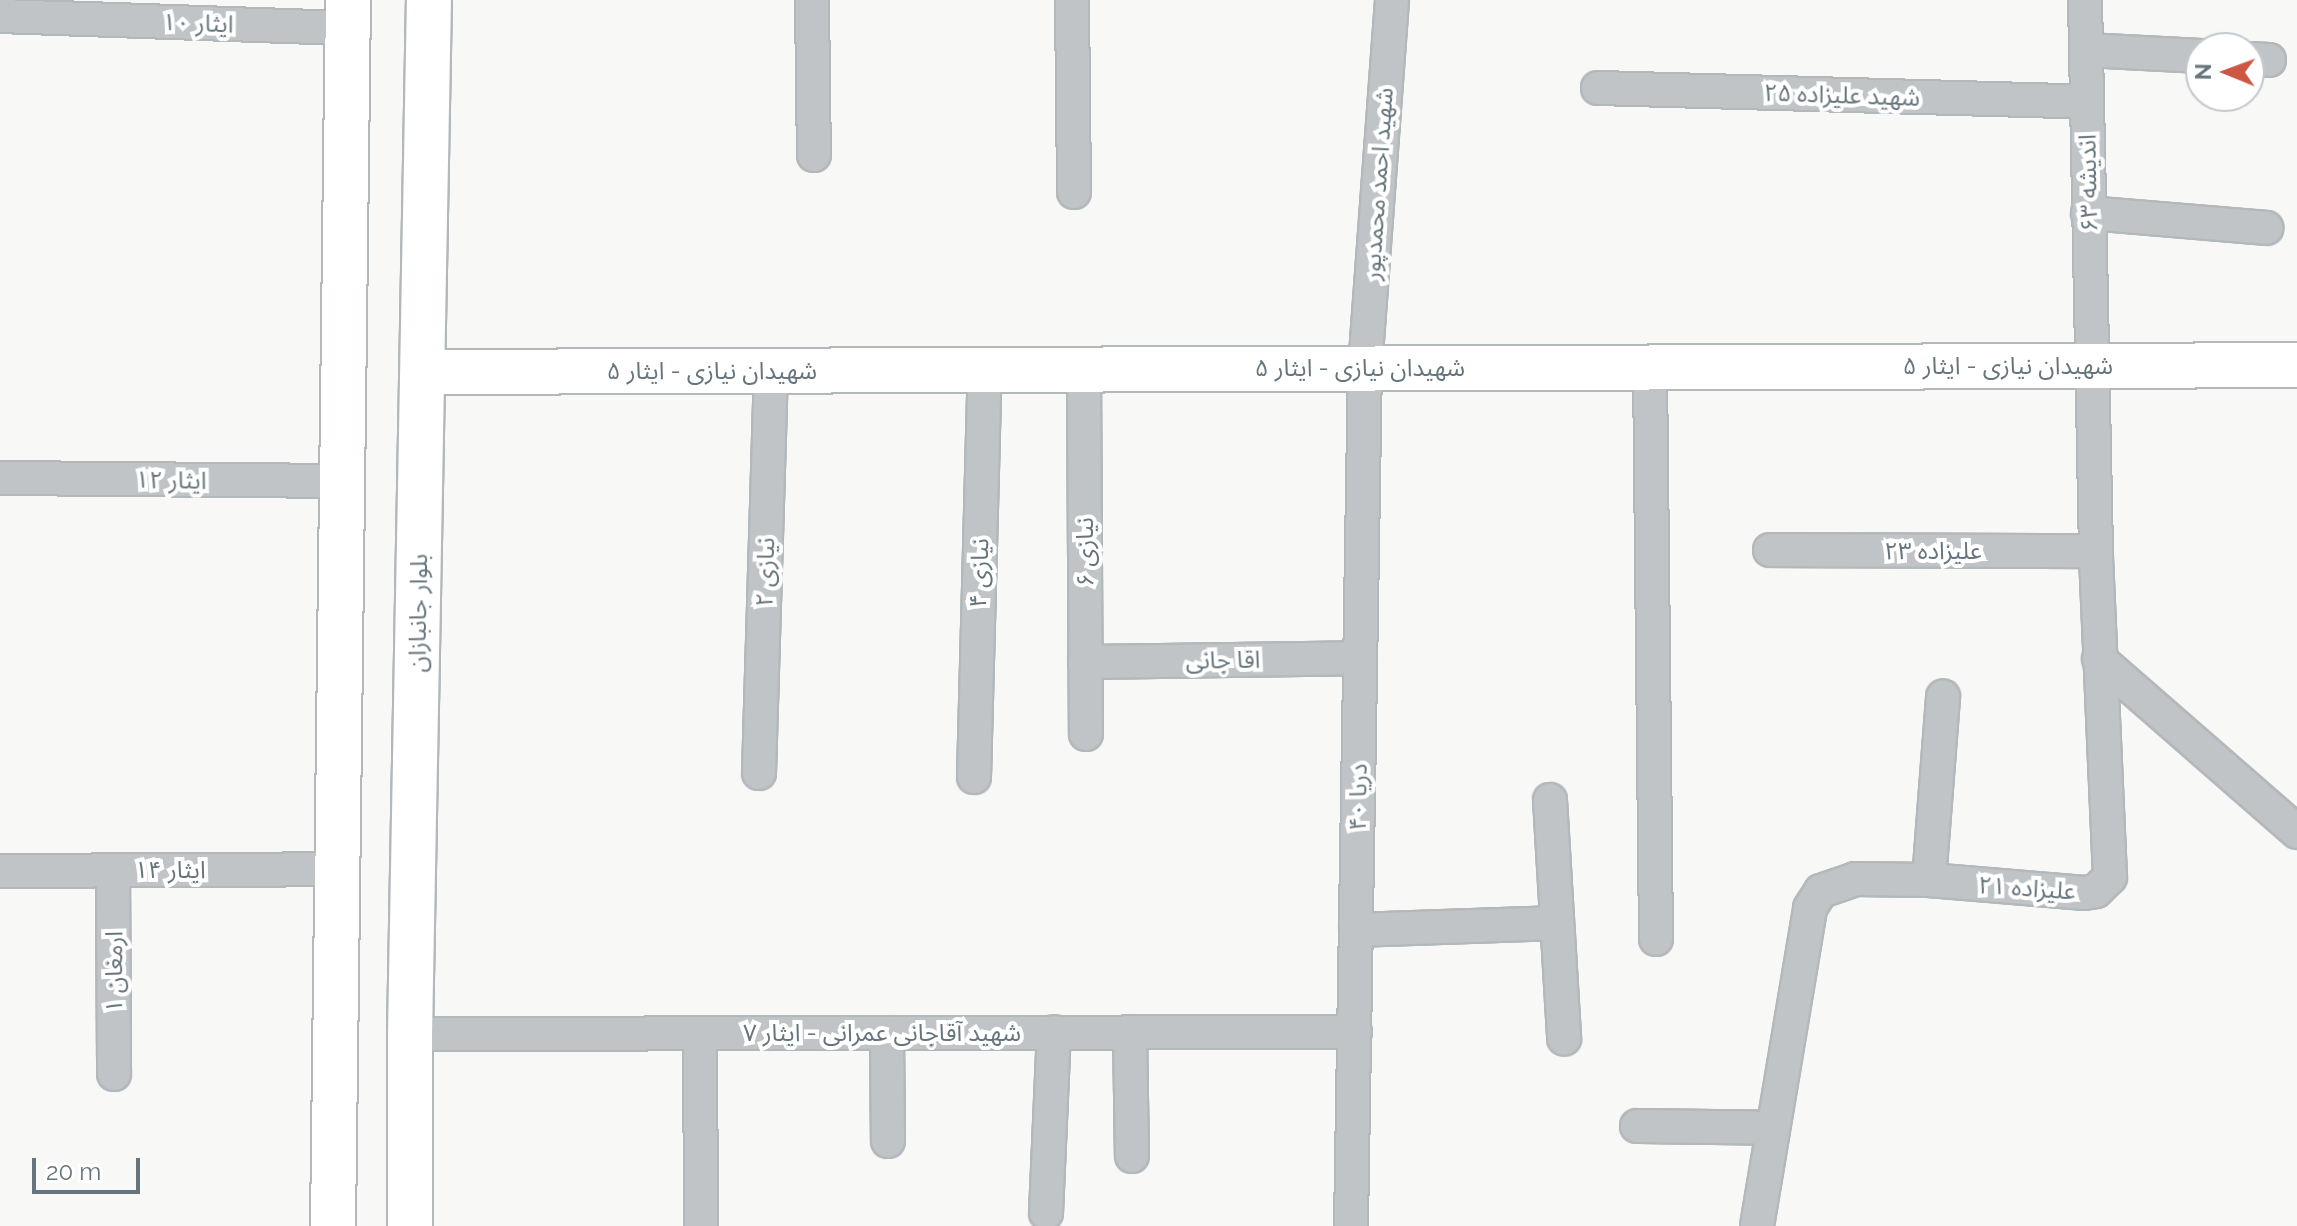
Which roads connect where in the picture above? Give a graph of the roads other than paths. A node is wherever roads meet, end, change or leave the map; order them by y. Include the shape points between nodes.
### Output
1 (429, 0) edge
2 (812, 0) edge
3 (1072, 0) edge
4 (1392, 0) edge
5 (2085, 0) edge
6 (348, 14) edge
7 (0, 16) edge
8 (2086, 50) junction
9 (2185, 55) edge
10 (1598, 88) dead end
11 (2087, 102) junction
12 (814, 155) dead end
13 (1074, 192) dead end
14 (2088, 213) junction
15 (2266, 228) dead end
16 (2090, 365) junction
17 (2297, 365) edge
18 (1650, 367) junction
19 (1365, 368) junction
20 (1084, 369) junction
21 (985, 370) junction
22 (771, 371) junction
23 (423, 372) junction
24 (0, 478) edge
25 (342, 481) junction
26 (1770, 550) dead end
27 (2096, 551) junction
28 (1360, 658) junction
29 (2099, 659) junction
30 (1085, 662) junction
31 (1943, 697) dead end
32 (1086, 734) dead end
33 (759, 773) dead end
34 (974, 777) dead end
35 (1550, 800) dead end
36 (2297, 832) edge
37 (340, 869) junction
38 (113, 870) junction
39 (0, 871) edge
40 (1929, 880) junction
41 (1557, 923) junction
42 (1356, 930) junction
43 (1656, 939) dead end
44 (1054, 1032) junction
45 (1130, 1032) junction
46 (1355, 1032) junction
47 (700, 1033) junction
48 (887, 1033) junction
49 (410, 1034) junction
50 (1564, 1039) dead end
51 (114, 1074) dead end
52 (1637, 1126) dead end
53 (1773, 1128) junction
54 (888, 1141) dead end
55 (1132, 1156) dead end
56 (1046, 1213) dead end
57 (333, 1226) edge
58 (410, 1226) edge
59 (701, 1226) edge
60 (1351, 1226) edge
61 (1757, 1226) edge

1 - 23 main road, بلوار جانبازان
2 - 12 street
3 - 13 street
4 - 19 street, شهید احمد محمدپور
5 - 8 street, اندیشه ۶۳
6 - 7 street, ایثار ۱۰
6 - 25 main road
8 - 9 street
8 - 11 street, اندیشه ۶۳
10 - 11 street, شهید علیزاده ۲۵
11 - 14 street, اندیشه ۶۳
14 - 15 street
14 - 16 street, اندیشه ۶۳
16 - 17 main road, شهیدان نیازی - ایثار ۵
16 - 18 main road, شهیدان نیازی - ایثار ۵
16 - 27 street, علیزاده ۲۱
18 - 19 main road, شهیدان نیازی - ایثار ۵
18 - 43 street
19 - 20 main road, شهیدان نیازی - ایثار ۵
19 - 28 street, دریا ۴۰
20 - 21 main road, شهیدان نیازی - ایثار ۵
20 - 30 street, نیازی ۶
21 - 22 main road, شهیدان نیازی - ایثار ۵
21 - 34 street, نیازی ۴
22 - 23 main road, شهیدان نیازی - ایثار ۵
22 - 33 street, نیازی ۲
23 - 49 main road, بلوار جانبازان
24 - 25 street, ایثار ۱۲
25 - 37 main road
26 - 27 street, علیزاده ۲۳
27 - 29 street, علیزاده ۲۱
28 - 30 street, اقا جانی
28 - 42 street, دریا ۴۰
29 - 36 street
29 - 40 street, علیزاده ۲۱ via 2111,868 2105,883 2084,893
30 - 32 street, نیازی ۶
31 - 40 street
35 - 41 street
37 - 38 street, ایثار ۱۴
37 - 57 main road
38 - 39 street, ایثار ۱۴
38 - 51 street, ارمغان ۱
40 - 53 street, علیزاده ۲۱ via 1842,881 1814,898
41 - 42 street
41 - 50 street
42 - 46 street, دریا ۴۰
44 - 45 street, شهید آقاجانی عمرانی - ایثار ۷
44 - 48 street, شهید آقاجانی عمرانی - ایثار ۷
44 - 56 street
45 - 46 street, شهید آقاجانی عمرانی - ایثار ۷
45 - 55 street
46 - 60 street, دریا ۴۰
47 - 48 street, شهید آقاجانی عمرانی - ایثار ۷
47 - 49 street, شهید آقاجانی عمرانی - ایثار ۷
47 - 59 street
48 - 54 street
49 - 58 main road, بلوار جانبازان
52 - 53 street
53 - 61 street, علیزاده ۲۱

